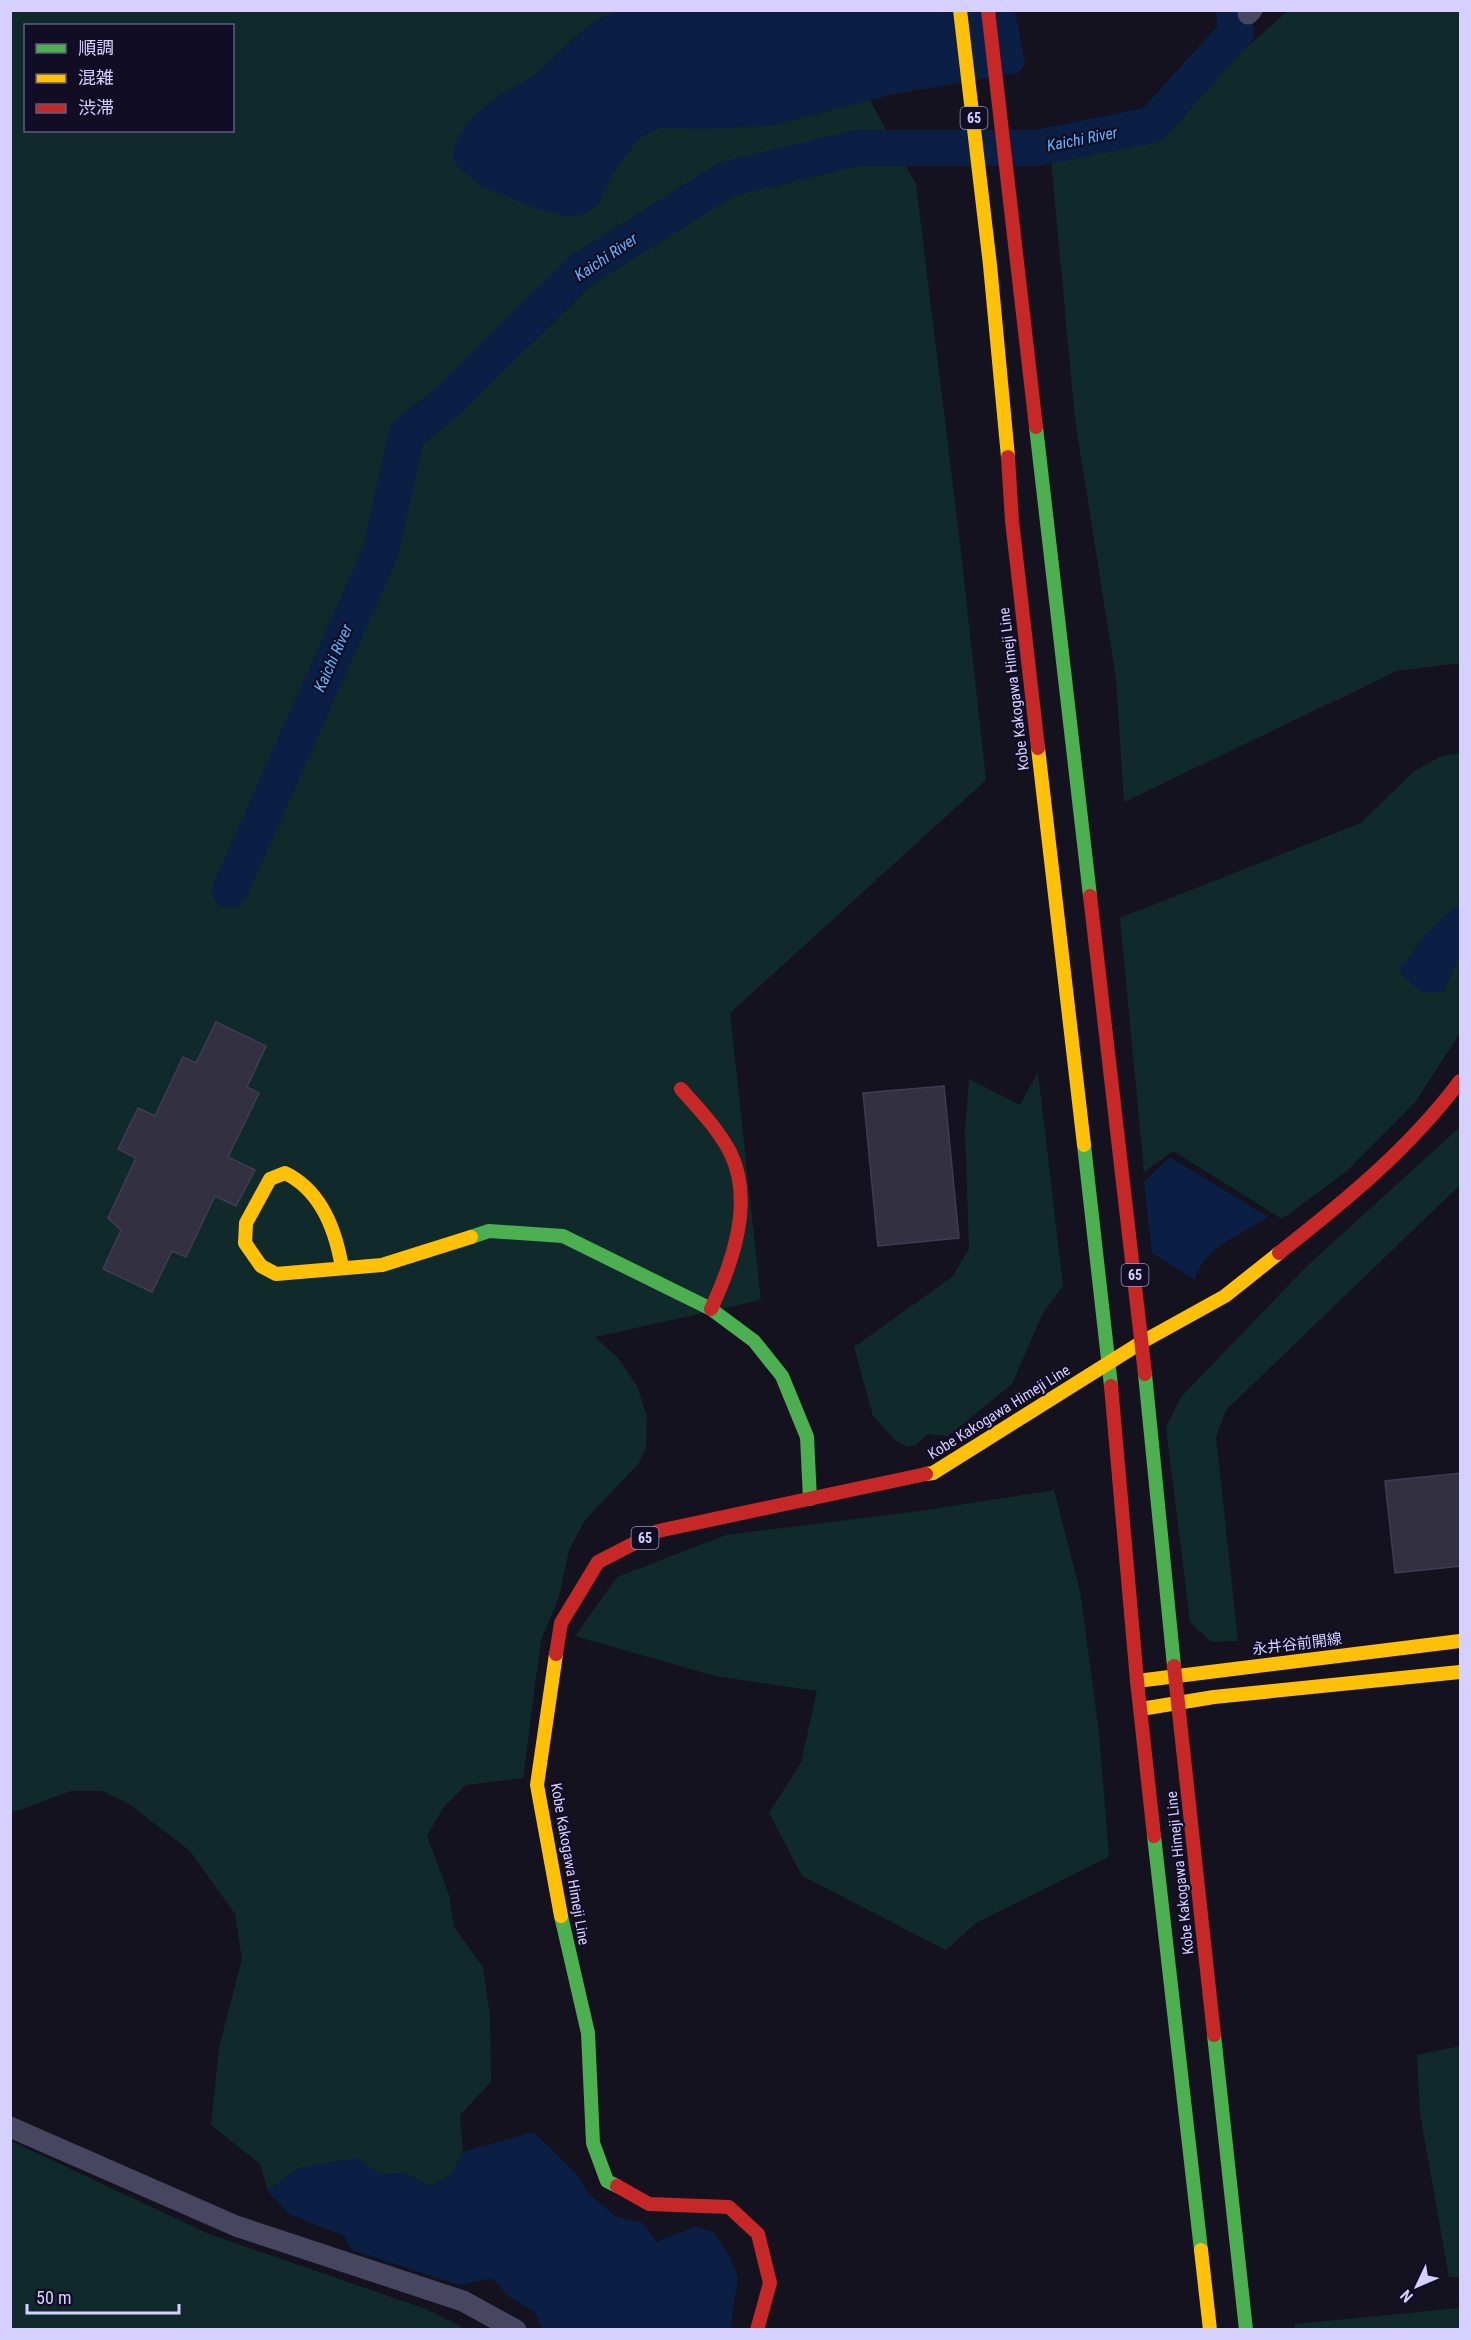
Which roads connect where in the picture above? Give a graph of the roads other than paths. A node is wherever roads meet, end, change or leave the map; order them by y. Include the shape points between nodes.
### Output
1 (960, 10) edge
2 (988, 10) edge
3 (1461, 1081) edge
4 (681, 1089) dead end
5 (342, 1268) junction
6 (711, 1309) junction
7 (1142, 1342) junction
8 (1108, 1363) junction
9 (810, 1500) junction
10 (1461, 1641) edge
11 (1461, 1672) edge
12 (1175, 1676) junction
13 (1137, 1681) junction
14 (1178, 1704) junction
15 (1141, 1708) junction
16 (10, 2127) edge
17 (516, 2330) edge
18 (757, 2330) edge
19 (1210, 2330) edge
20 (1246, 2330) edge

1 - 8 main road, Kobe Kakogawa Himeji Line / 65 via 986,225 1012,521
2 - 7 main road, Kobe Kakogawa Himeji Line / 65
3 - 7 main road, Kobe Kakogawa Himeji Line / 65 via 1434,1116 1351,1196 1225,1296
4 - 6 main road via 710,1122 735,1164 740,1205 736,1246
5 - 5 main road via 336,1235 297,1177 285,1173 270,1179 246,1223 245,1244 261,1266 276,1274
5 - 6 main road via 382,1265 489,1231 563,1236
6 - 9 main road via 754,1341 782,1376 807,1437
7 - 8 main road, Kobe Kakogawa Himeji Line / 65
7 - 12 main road, Kobe Kakogawa Himeji Line / 65
8 - 9 main road, Kobe Kakogawa Himeji Line / 65 via 933,1473
8 - 13 main road, Kobe Kakogawa Himeji Line / 65
9 - 18 main road, Kobe Kakogawa Himeji Line / 65 via 658,1531 598,1562 561,1623 537,1785 554,1884 588,2033 593,2143 607,2181 649,2204 729,2207 758,2234 770,2283
10 - 12 main road, 永井谷前開線
11 - 14 main road
12 - 13 main road, 永井谷前開線
12 - 14 main road, Kobe Kakogawa Himeji Line / 65
13 - 15 main road, Kobe Kakogawa Himeji Line / 65
14 - 15 main road
14 - 20 main road, Kobe Kakogawa Himeji Line / 65
15 - 19 main road, Kobe Kakogawa Himeji Line / 65
16 - 17 street via 236,2226 463,2301

